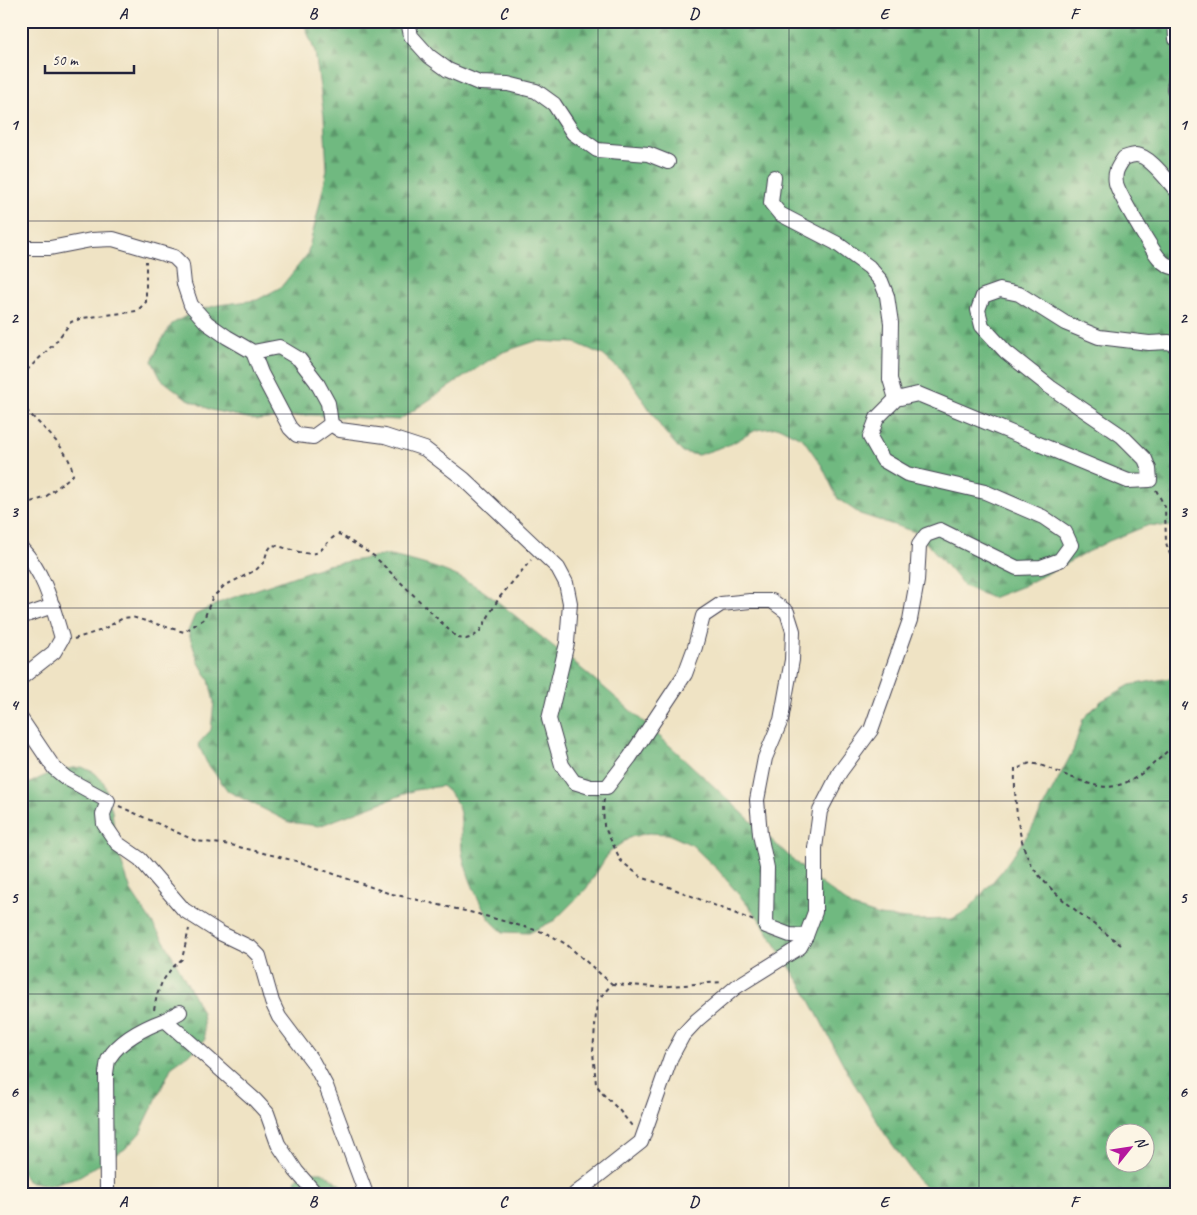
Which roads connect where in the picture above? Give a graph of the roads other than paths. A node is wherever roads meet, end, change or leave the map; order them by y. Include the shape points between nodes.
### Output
1 (408, 21) edge
2 (1175, 21) edge
3 (1176, 39) edge
4 (1176, 76) edge
5 (1176, 93) edge
6 (668, 162) dead end
7 (774, 177) dead end
8 (1176, 190) edge
9 (21, 248) edge
10 (1176, 268) edge
11 (1176, 346) edge
12 (253, 352) junction
13 (896, 399) junction
14 (332, 424) junction
15 (21, 548) edge
16 (53, 606) junction
17 (21, 617) edge
18 (21, 678) edge
19 (21, 719) edge
20 (806, 936) junction
21 (180, 1012) dead end
22 (159, 1022) junction
23 (106, 1193) edge
24 (316, 1194) edge
25 (366, 1194) edge
26 (575, 1194) edge

1 - 6 street via 411,36 429,56 448,70 479,83 508,84 536,91 554,104 573,133 597,150 648,154
2 - 3 street
4 - 5 street
7 - 13 street via 771,203 780,214 836,243 881,281 891,323 890,379
8 - 10 street via 1156,167 1136,155 1124,158 1116,170 1116,185 1147,241 1160,259
9 - 12 street via 50,248 113,239 174,257 182,265 191,305 207,323
11 - 13 street via 1170,342 1099,338 1065,323 1019,294 1000,290 983,296 978,310 982,326 1006,352 1050,387 1122,436 1144,459 1150,480 1128,480 918,394
12 - 14 street via 279,347 299,359 328,403
12 - 14 street via 273,396 297,435 313,437
13 - 20 street via 877,418 870,437 883,460 907,474 985,492 1043,517 1065,532 1071,545 1060,560 1041,567 1017,568 940,530 926,535 919,545 910,620 871,730 840,772 820,811 815,848 815,912
14 - 20 street via 340,430 385,436 425,449 464,479 558,568 566,583 570,603 567,643 549,719 562,765 574,782 606,787 630,757 684,674 696,647 703,616 721,604 750,601 772,601 786,612 793,632 792,660 781,720 764,758 758,800 760,834 766,868 766,926 790,935
15 - 16 street via 46,586
16 - 17 street
16 - 18 street via 62,638 54,652
19 - 25 street via 54,768 108,801 103,814 104,824 117,843 140,859 184,910 251,948 259,956 279,1017 313,1062 326,1086
20 - 26 street via 800,947 736,987 697,1020 671,1057 641,1142
21 - 22 street
22 - 23 street via 120,1046 108,1059
22 - 24 street via 267,1113 278,1144

